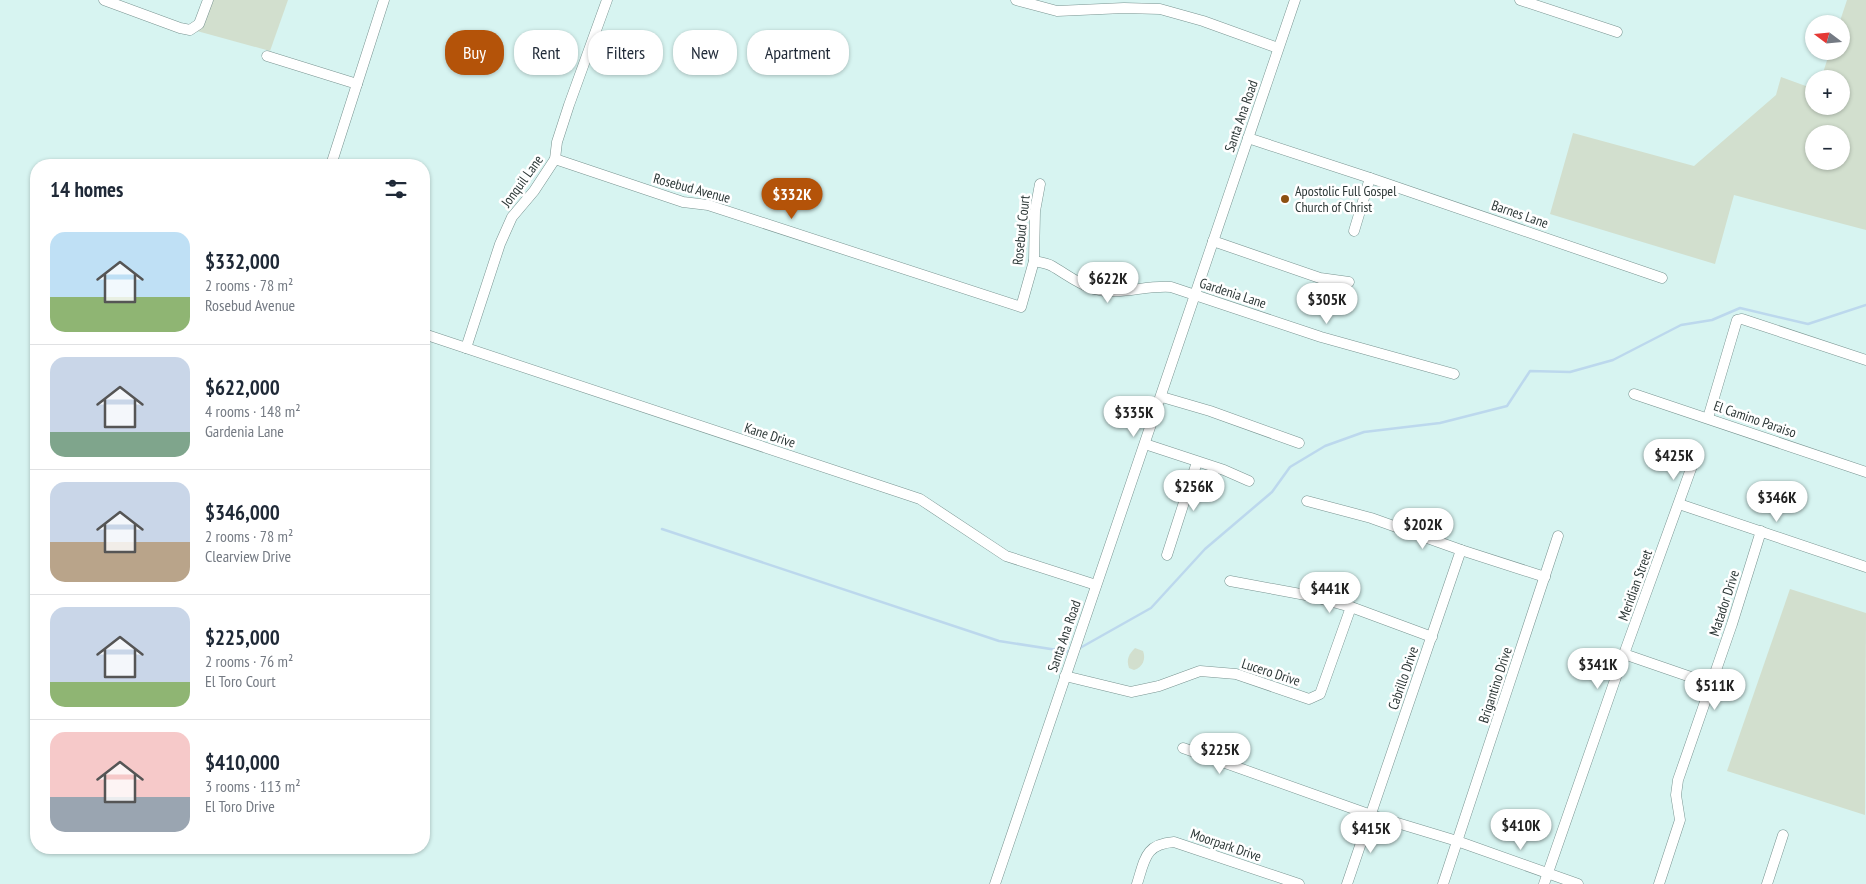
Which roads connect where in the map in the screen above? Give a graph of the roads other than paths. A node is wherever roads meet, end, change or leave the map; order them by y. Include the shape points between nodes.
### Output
1 (104, 0) edge
2 (208, 0) edge
3 (384, 0) edge
4 (607, 0) edge
5 (1016, 0) edge
6 (1295, 0) edge
7 (1520, 0) edge
8 (1617, 32) dead end
9 (1278, 48) junction
10 (266, 56) dead end
11 (357, 84) junction
12 (1248, 138) junction
13 (333, 159) edge
14 (555, 159) junction
15 (1370, 178) junction
16 (1040, 184) dead end
17 (1354, 231) dead end
18 (1213, 241) junction
19 (1034, 261) junction
20 (1662, 278) dead end
21 (1349, 282) dead end
22 (1195, 295) junction
23 (1021, 307) joint
24 (430, 336) edge
25 (466, 348) junction
26 (1866, 360) edge
27 (1454, 374) dead end
28 (1634, 394) dead end
29 (1162, 397) junction
30 (1708, 418) junction
31 (1299, 442) dead end
32 (1145, 444) junction
33 (1197, 462) junction
34 (1692, 466) dead end
35 (1866, 472) edge
36 (1249, 481) dead end
37 (1307, 501) dead end
38 (1679, 504) junction
39 (1761, 531) junction
40 (1558, 536) dead end
41 (1461, 550) junction
42 (1167, 555) dead end
43 (1866, 567) edge
44 (1545, 577) junction
45 (1230, 580) dead end
46 (1096, 586) junction
47 (1351, 607) junction
48 (1432, 638) junction
49 (1624, 654) junction
50 (1065, 676) junction
51 (1711, 684) junction
52 (1183, 748) dead end
53 (1371, 816) junction
54 (1783, 835) dead end
55 (1457, 841) junction
56 (1546, 879) edge
57 (995, 884) edge
58 (1137, 884) edge
59 (1299, 884) edge
60 (1346, 884) edge
61 (1443, 884) edge
62 (1578, 884) edge
63 (1660, 884) edge
64 (1767, 884) edge

1 - 2 street via 190,30 199,24
3 - 11 street
4 - 14 street, Jonquil Lane via 569,105
5 - 9 street via 1057,11 1160,9
6 - 9 street, Santa Ana Road
7 - 8 street
9 - 12 street, Santa Ana Road
10 - 11 street
11 - 13 street
12 - 15 street, Barnes Lane
12 - 18 street, Santa Ana Road
14 - 23 street, Rosebud Avenue
14 - 25 street, Jonquil Lane via 534,192 512,217
15 - 17 street
15 - 20 street, Barnes Lane
16 - 19 street, Rosebud Court via 1035,211
18 - 21 street via 1320,278
18 - 22 street, Santa Ana Road
19 - 22 street, Gardenia Lane via 1050,265 1094,289 1113,292 1165,287
19 - 23 street, Rosebud Court
22 - 27 street, Gardenia Lane
22 - 29 street, Santa Ana Road
24 - 25 street, Kane Drive
25 - 46 street, Kane Drive via 920,499 1006,556
26 - 30 street via 1742,319 1738,321
28 - 30 street, El Camino Paraiso
29 - 31 street
29 - 32 street, Santa Ana Road
30 - 35 street, El Camino Paraiso
32 - 33 street
32 - 46 street, Santa Ana Road
33 - 36 street
33 - 42 street
34 - 38 street, Meridian Street
37 - 41 street via 1371,518
38 - 39 street
38 - 49 street, Meridian Street
39 - 43 street
39 - 51 street, Matador Drive
40 - 44 street, Brigantino Drive
41 - 44 street
41 - 48 street, Cabrillo Drive
44 - 55 street, Brigantino Drive
45 - 47 street
46 - 50 street, Santa Ana Road
47 - 48 street
47 - 50 street, Lucero Drive via 1320,694 1308,699 1236,674 1200,671 1131,692
48 - 53 street, Cabrillo Drive
49 - 51 street
49 - 56 street, Meridian Street
50 - 57 street, Santa Ana Road
51 - 63 street, Matador Drive via 1676,789 1680,820
52 - 53 street
53 - 55 street
53 - 60 street
54 - 64 street
55 - 56 street
55 - 61 street, Brigantino Drive
56 - 62 street
58 - 59 street, Moorpark Drive via 1148,853 1160,843 1174,842

